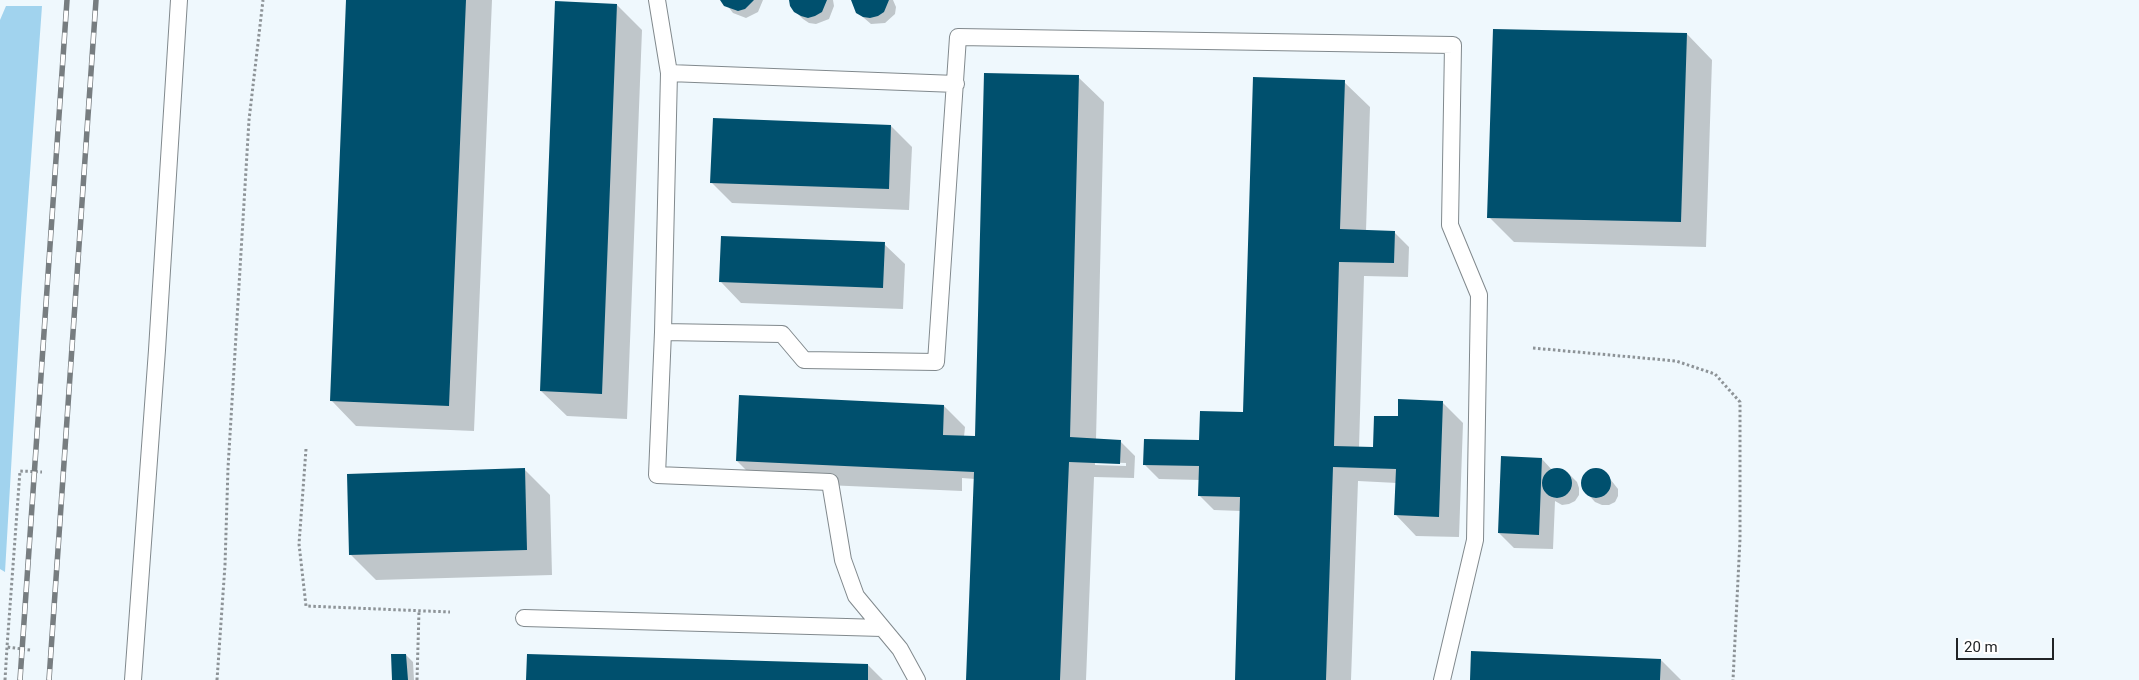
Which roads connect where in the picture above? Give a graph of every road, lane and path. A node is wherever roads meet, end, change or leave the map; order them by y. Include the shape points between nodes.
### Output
1 (178, 0) edge
2 (263, 0) edge
3 (657, 0) edge
4 (669, 73) junction
5 (956, 84) junction
6 (663, 332) junction
7 (1533, 348) dead end
8 (306, 450) dead end
9 (42, 472) dead end
10 (419, 611) junction
11 (450, 612) dead end
12 (524, 618) dead end
13 (882, 628) junction
14 (7, 647) junction
15 (30, 650) dead end
16 (5, 680) edge
17 (133, 680) edge
18 (217, 680) edge
19 (417, 680) edge
20 (917, 680) edge
21 (1442, 680) edge
22 (1733, 680) edge

1 - 17 lane
2 - 18 path via 249,120
3 - 4 lane
4 - 5 lane
4 - 6 lane
5 - 6 lane via 936,362 804,360 782,334
5 - 21 lane via 958,37 1453,45 1450,225 1479,295 1475,540
6 - 13 lane via 657,475 830,482 843,560 856,596
7 - 22 path via 1676,361 1715,374 1740,402 1740,539
8 - 10 path via 299,544 306,606
9 - 14 path via 20,470
10 - 11 path
10 - 19 path
12 - 13 lane
13 - 20 lane via 900,649
14 - 15 path
14 - 16 path

